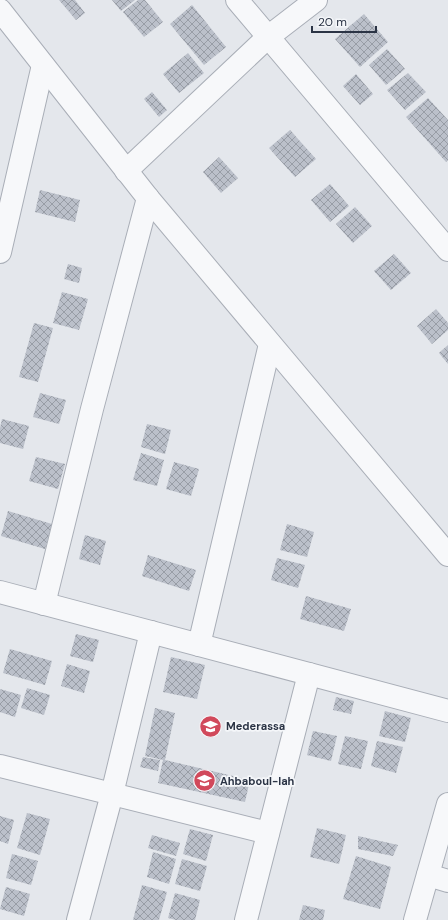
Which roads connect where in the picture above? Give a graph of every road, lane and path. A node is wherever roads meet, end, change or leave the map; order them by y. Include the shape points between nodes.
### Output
1 (237, 0) edge
2 (316, 0) edge
3 (0, 10) edge
4 (268, 37) junction
5 (43, 64) junction
6 (126, 171) junction
7 (148, 198) junction
8 (448, 250) edge
9 (0, 252) edge
10 (270, 344) junction
11 (448, 555) edge
12 (0, 592) edge
13 (44, 604) junction
14 (151, 632) junction
15 (199, 644) junction
16 (309, 674) junction
17 (448, 711) edge
18 (0, 766) edge
19 (112, 794) junction
20 (448, 804) edge
21 (268, 833) junction
22 (438, 878) edge
23 (78, 920) edge
24 (246, 920) edge
25 (415, 920) edge

1 - 4 street
2 - 4 street
3 - 5 street
4 - 6 street
4 - 8 street
5 - 6 street
5 - 9 street
6 - 7 street
7 - 10 street
7 - 13 street
10 - 11 street
10 - 15 street
12 - 13 street
13 - 14 street
14 - 15 street
14 - 19 street
15 - 16 street
16 - 17 street
16 - 21 street
18 - 19 street
19 - 21 street
19 - 23 street
20 - 22 street
21 - 24 street
22 - 25 street

